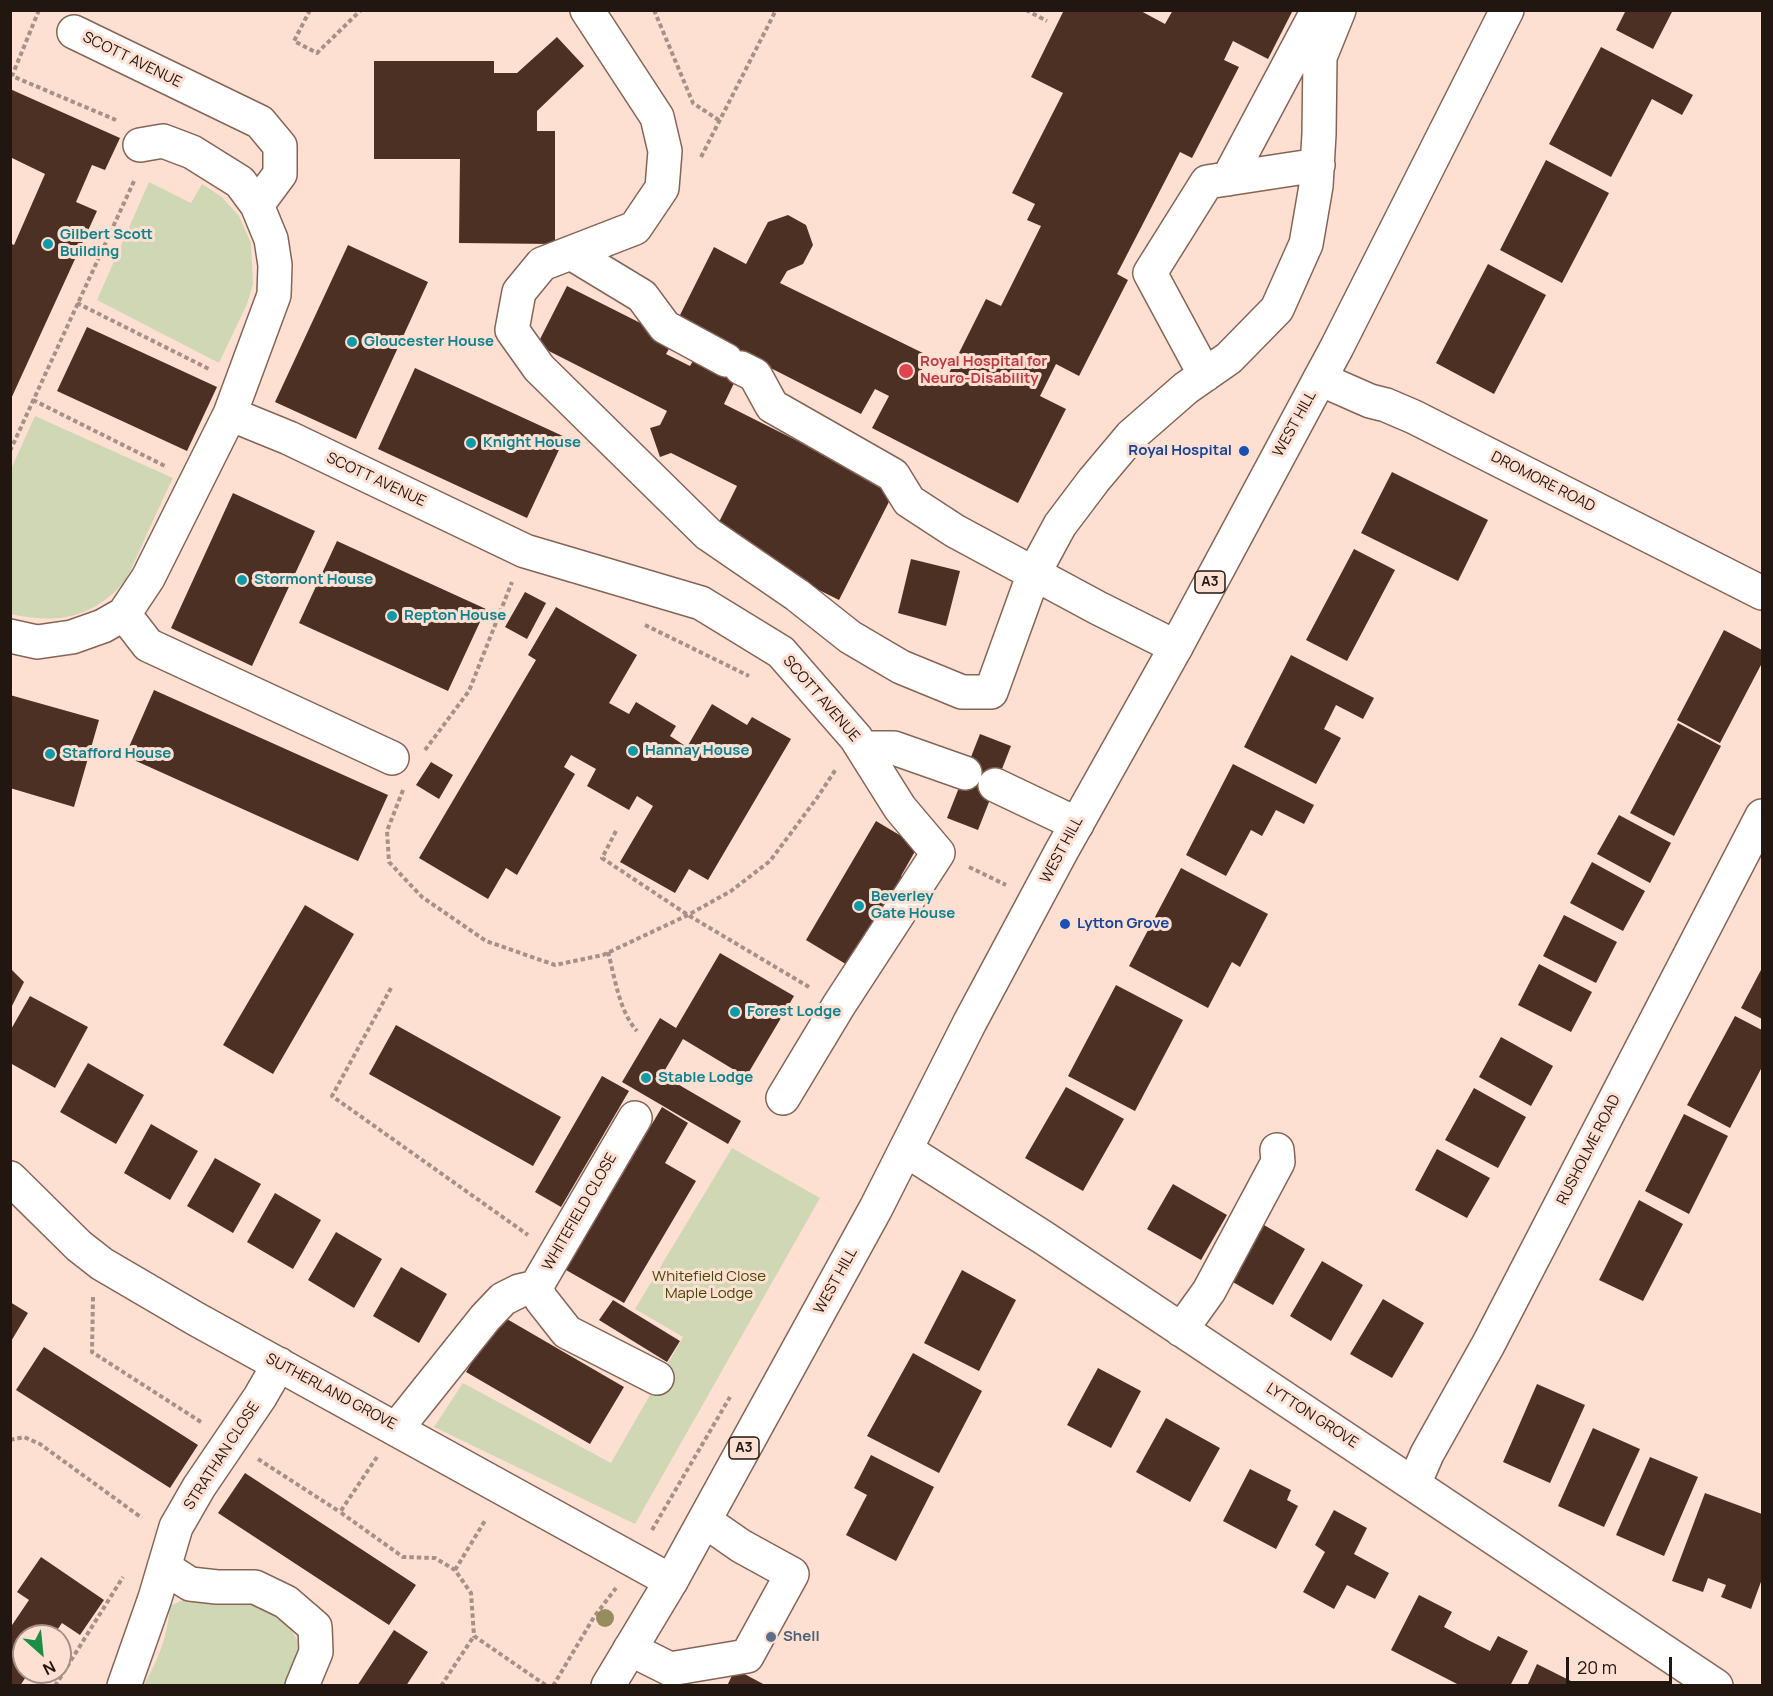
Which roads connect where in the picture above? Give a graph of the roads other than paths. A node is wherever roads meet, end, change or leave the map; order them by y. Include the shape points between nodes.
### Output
1 (587, 10) edge
2 (1318, 10) edge
3 (1339, 10) edge
4 (1508, 10) edge
5 (74, 32) dead end
6 (150, 143) road end
7 (1318, 165) junction
8 (1228, 179) junction
9 (257, 205) junction
10 (571, 253) junction
11 (1205, 375) junction
12 (1320, 379) junction
13 (235, 399) junction
14 (1034, 573) junction
15 (1762, 593) edge
16 (124, 614) junction
17 (10, 636) edge
18 (1176, 646) junction
19 (860, 743) junction
20 (406, 757) road end
21 (965, 773) dead end
22 (995, 785) dead end
23 (1762, 816) edge
24 (1077, 824) junction
25 (783, 1098) dead end
26 (635, 1118) dead end
27 (906, 1150) junction
28 (1277, 1150) dead end
29 (10, 1178) edge
30 (536, 1287) junction
31 (1180, 1330) junction
32 (279, 1364) junction
33 (657, 1378) dead end
34 (397, 1428) junction
35 (1414, 1484) junction
36 (705, 1521) junction
37 (164, 1568) junction
38 (671, 1581) junction
39 (630, 1649) junction
40 (124, 1686) edge
41 (302, 1686) edge
42 (608, 1686) edge
43 (1716, 1686) edge

1 - 10 main road via 657,117 665,151 662,188 635,228
2 - 8 main road
3 - 7 main road via 1320,57
4 - 12 main road, WEST HILL / A3
5 - 9 main road, SCOTT AVENUE via 260,122 280,146 280,174
6 - 9 main road via 192,152 240,182
7 - 8 main road
7 - 11 main road via 1306,244 1277,309 1229,358
8 - 11 main road via 1208,182 1150,273
9 - 13 main road via 271,239 276,265 274,295
10 - 14 main road via 642,296 665,327 756,375 772,406 893,475 909,501 955,531
10 - 14 main road via 542,264 519,292 512,330 539,368 708,534 850,637 901,667 962,692 991,692
11 - 14 main road via 1131,436 1060,525
12 - 15 main road, DROMORE ROAD via 1414,417
12 - 18 main road, WEST HILL / A3
13 - 16 main road via 148,578
13 - 19 main road, SCOTT AVENUE via 289,438 525,551 701,603 781,652
14 - 18 main road
16 - 17 main road via 72,637 37,642
16 - 20 main road via 148,645
18 - 24 main road, WEST HILL / A3
19 - 21 main road via 894,748
19 - 25 main road, SCOTT AVENUE via 900,808 939,853
22 - 24 main road
23 - 35 main road, RUSHOLME ROAD
24 - 27 main road, WEST HILL / A3
26 - 30 main road, WHITEFIELD CLOSE
27 - 31 main road, LYTTON GROVE
27 - 36 main road, WEST HILL / A3
28 - 31 main road via 1278,1162 1209,1291
29 - 32 main road, SUTHERLAND GROVE via 102,1264
30 - 33 main road via 567,1332
30 - 34 main road, WHITEFIELD CLOSE via 503,1299
31 - 35 main road, LYTTON GROVE
32 - 34 main road, SUTHERLAND GROVE
32 - 37 main road, STRATHAN CLOSE via 176,1527
34 - 38 main road, SUTHERLAND GROVE
35 - 43 main road, LYTTON GROVE
36 - 38 main road, WEST HILL / A3
36 - 39 main road via 792,1574 747,1656 670,1669
37 - 40 main road, STRATHAN CLOSE
37 - 41 main road via 190,1584 255,1587 286,1602 315,1627 316,1652
38 - 39 main road, WEST HILL / A3
39 - 42 main road, WEST HILL / A3

